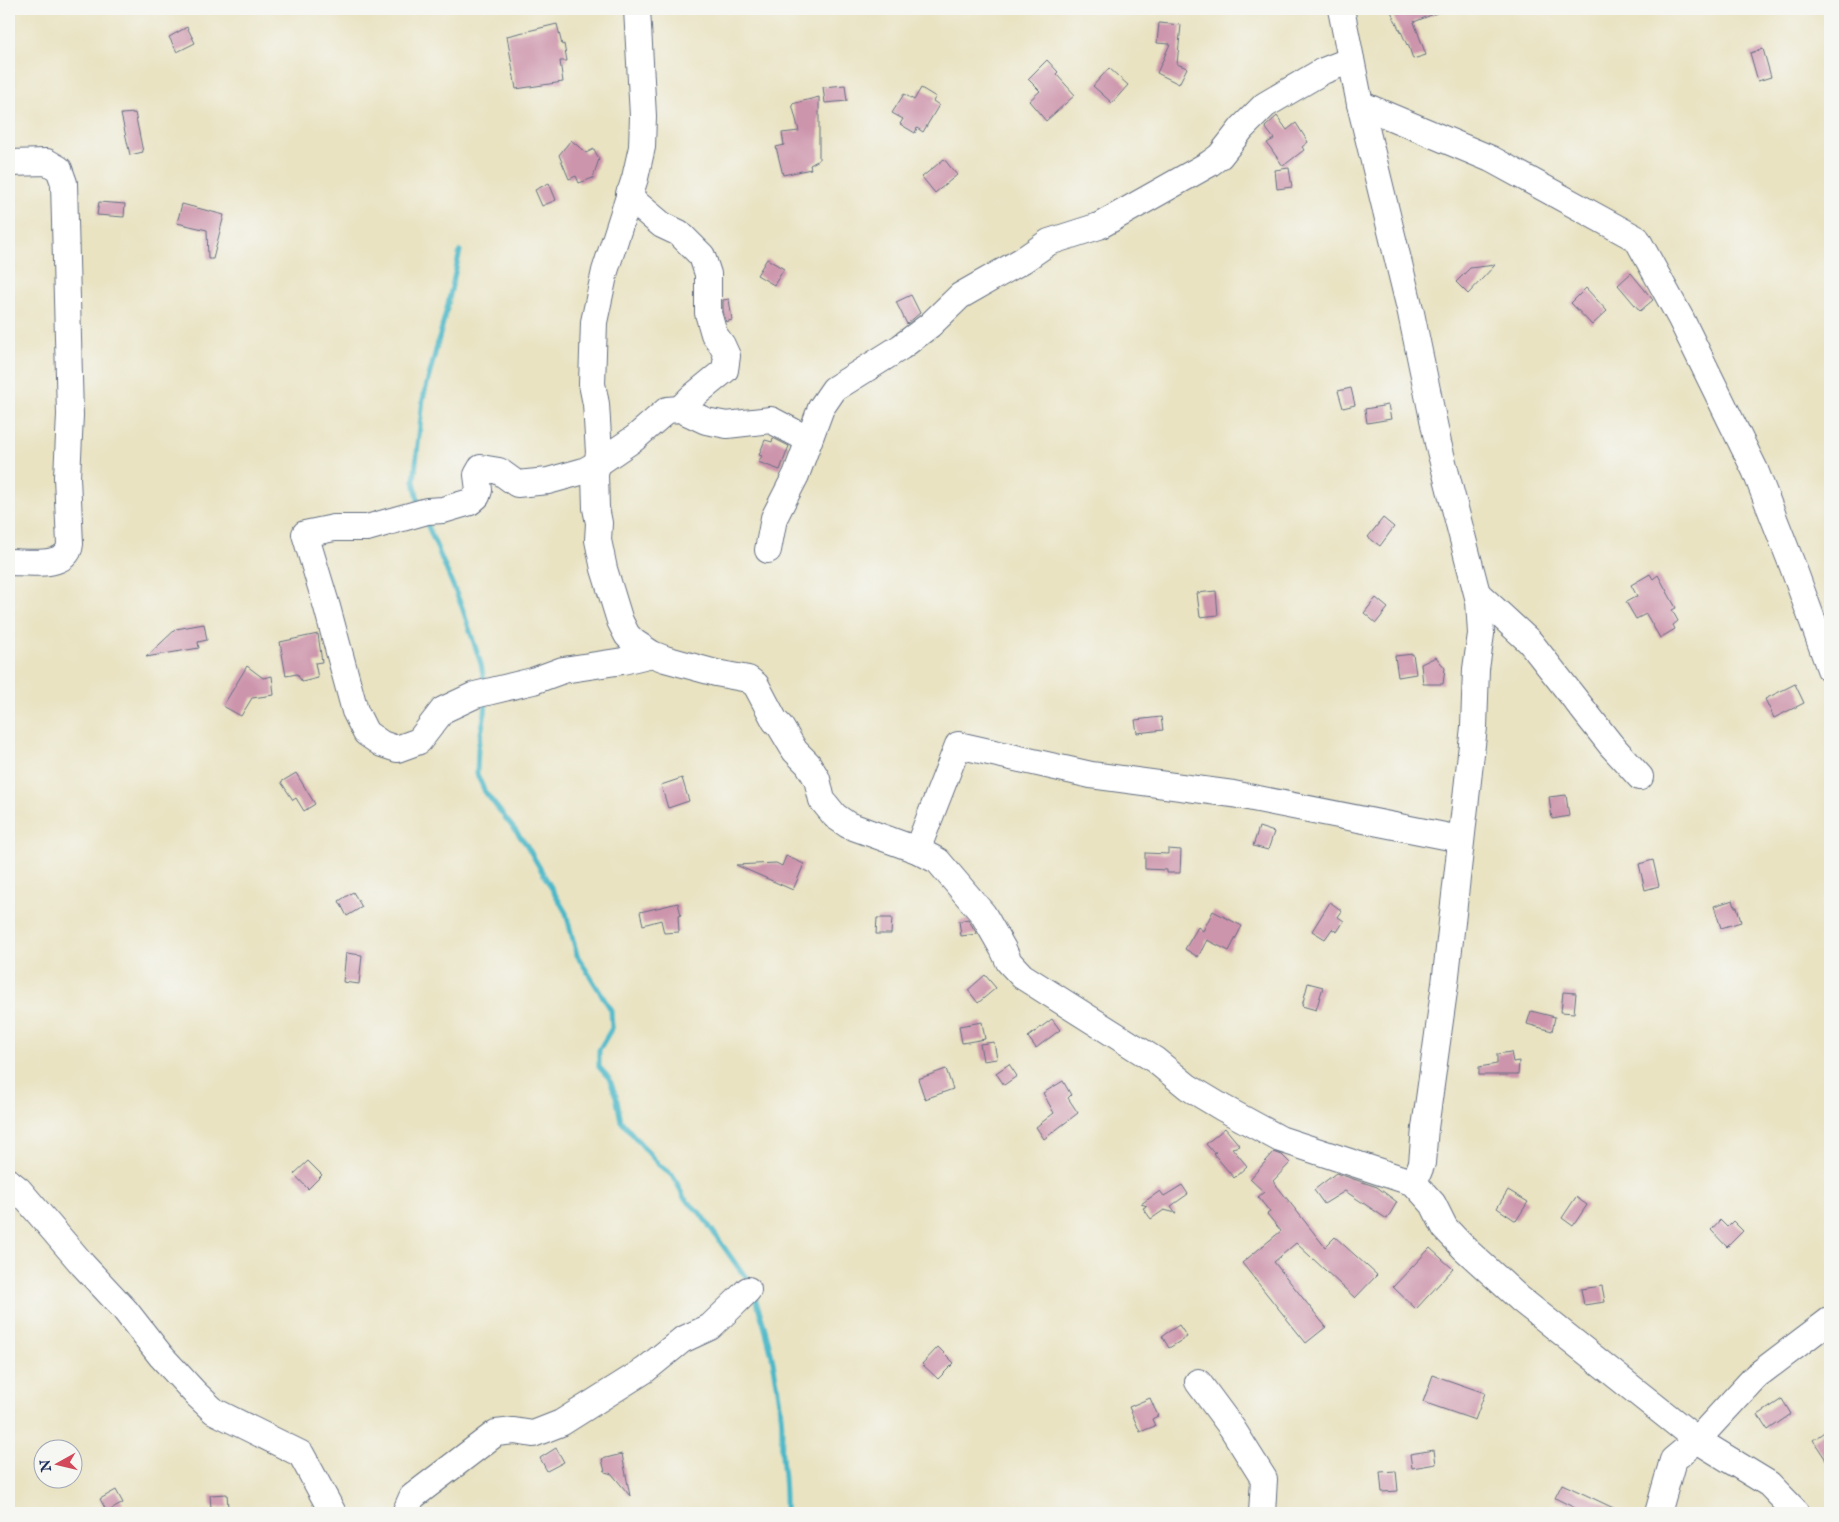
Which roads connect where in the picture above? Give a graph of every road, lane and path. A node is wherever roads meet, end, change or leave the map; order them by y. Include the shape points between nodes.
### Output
1 (637, 9) edge
2 (1340, 9) edge
3 (1350, 60) junction
4 (1360, 104) junction
5 (9, 163) edge
6 (629, 194) junction
7 (680, 409) junction
8 (809, 440) junction
9 (597, 464) junction
10 (768, 550) dead end
11 (9, 562) edge
12 (1478, 594) junction
13 (652, 654) junction
14 (1830, 669) edge
15 (1640, 777) dead end
16 (1460, 839) junction
17 (918, 850) junction
18 (9, 1182) edge
19 (1414, 1183) junction
20 (748, 1290) dead end
21 (1830, 1320) edge
22 (1198, 1382) dead end
23 (1697, 1440) junction
24 (333, 1513) edge
25 (405, 1513) edge
26 (1262, 1513) edge
27 (1658, 1513) edge
28 (1797, 1513) edge

1 - 6 street via 642,147
2 - 3 street
3 - 4 street
3 - 8 street via 1323,71 1265,105 1209,164 1099,226 1049,242 960,296 930,325 834,389 821,408
4 - 12 street via 1411,313 1438,443
4 - 14 street via 1491,159 1637,240 1681,319 1755,470
5 - 11 street via 47,162 59,169 64,183 70,415 67,477 70,550 56,561
6 - 7 street via 662,225 679,233 702,256 708,274 708,313 714,334 727,356 725,370
6 - 9 street via 605,271 594,322 592,384 600,453
7 - 8 street via 706,421 727,425 771,420
7 - 9 street via 667,410
8 - 10 street via 796,476 774,518
9 - 13 street via 594,475 598,540 604,569 623,628 634,642
9 - 13 street via 566,477 532,484 517,484 499,472 481,468 477,475 479,490 470,502 367,528 334,528 305,534 355,711 366,733 397,749 419,741 443,710 475,695 563,670
12 - 15 street via 1530,642
12 - 16 street via 1481,634 1474,727
13 - 17 street via 752,682 795,751 818,779 822,800 834,816 848,825
16 - 17 street via 1233,794 1091,775 958,745
16 - 19 street via 1422,1163
17 - 19 street via 938,861 952,876 983,914 1009,962 1041,989 1156,1060 1188,1087 1280,1139
18 - 24 street via 214,1411 302,1454
19 - 23 street via 1433,1204 1445,1228 1520,1299
20 - 25 street via 710,1327 682,1340 645,1370 561,1423 533,1434 496,1433 412,1497
21 - 23 street via 1756,1376
22 - 26 street via 1264,1479
23 - 27 street via 1673,1460
23 - 28 street via 1769,1484

